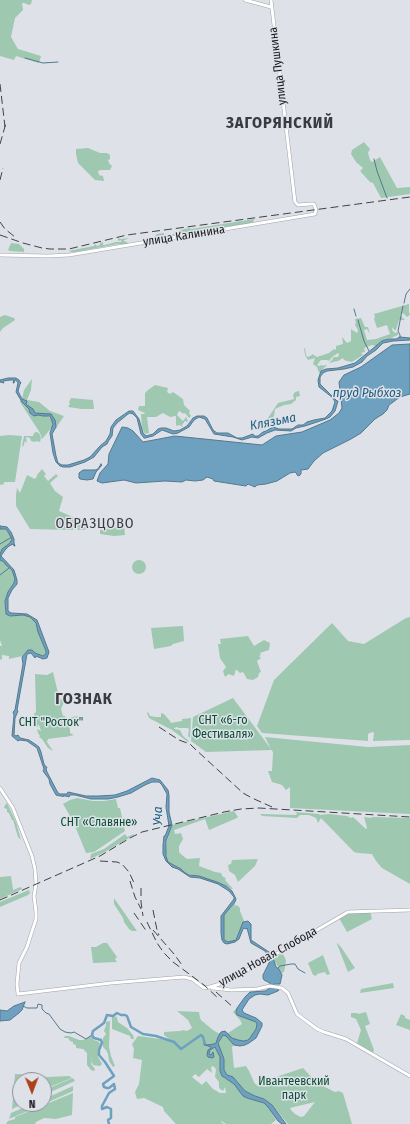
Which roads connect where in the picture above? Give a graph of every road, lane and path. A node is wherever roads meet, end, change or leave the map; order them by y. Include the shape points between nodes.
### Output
1 (246, 0) edge
2 (271, 0) edge
3 (271, 6) junction
4 (315, 214) joint
5 (0, 255) edge
6 (0, 788) edge
7 (410, 910) edge
8 (210, 987) junction
9 (410, 1076) edge

1 - 3 main road
2 - 3 main road, улица Пушкина
3 - 4 main road, улица Пушкина via 296,203 314,204
4 - 5 main road, улица Калинина via 69,255
6 - 8 main road via 13,808 35,869 36,919 19,963 18,992 184,977 193,979 204,988
7 - 8 main road, улица Новая Слобода via 350,911 266,960
8 - 9 main road via 222,990 248,990 270,986 282,988 287,991 296,1012 317,1029 346,1039

